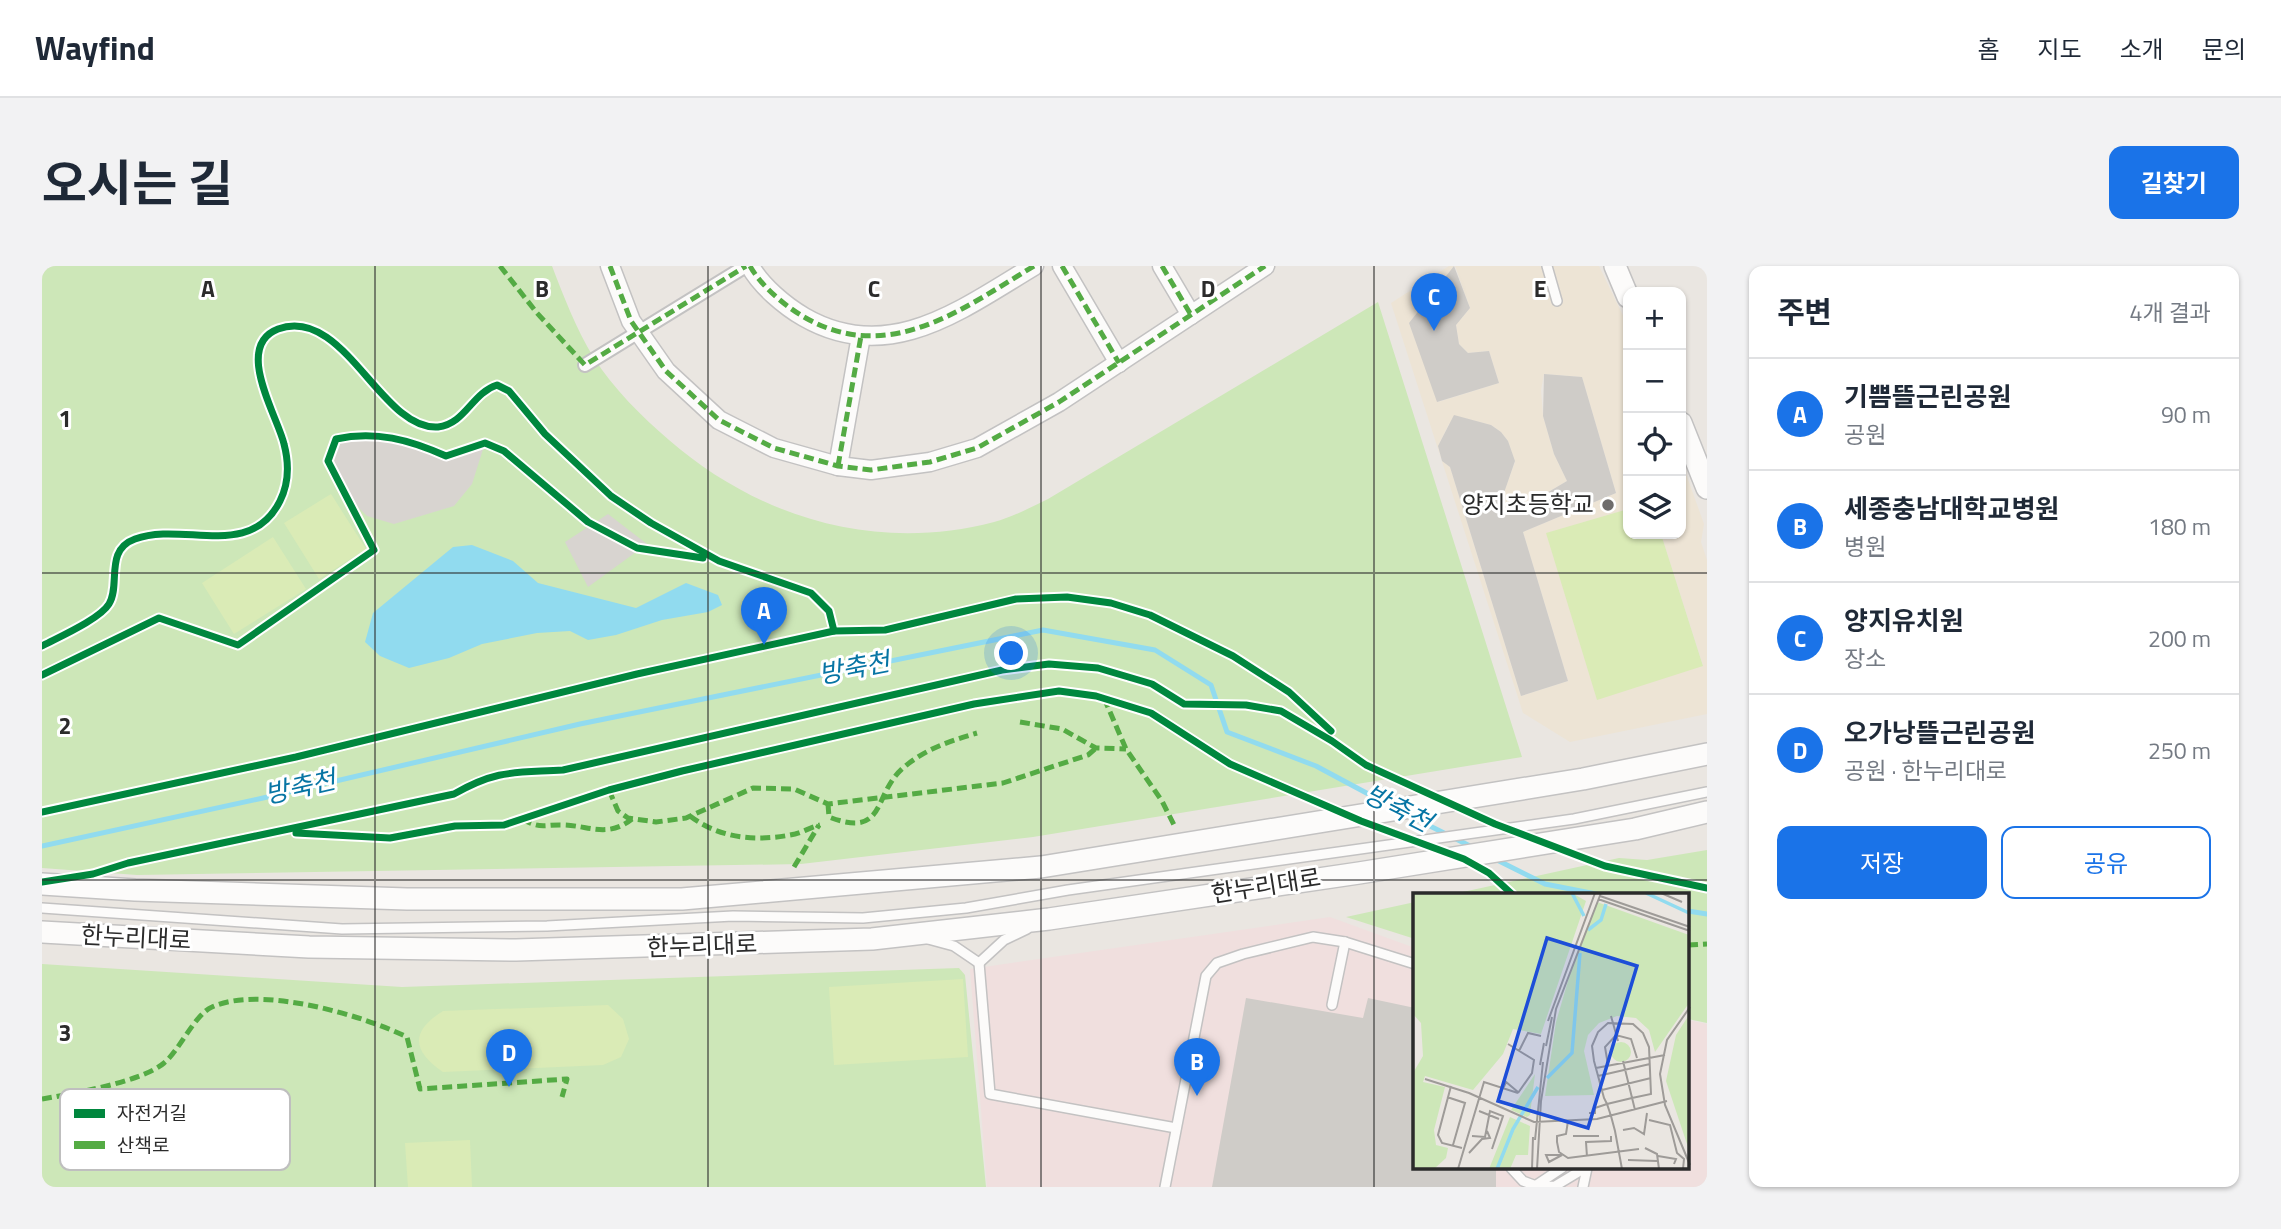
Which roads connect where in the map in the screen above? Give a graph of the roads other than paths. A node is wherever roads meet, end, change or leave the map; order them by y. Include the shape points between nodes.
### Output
1 (610, 266) edge
2 (748, 266) edge
3 (1034, 266) edge
4 (1062, 266) edge
5 (1162, 266) edge
6 (1265, 266) edge
7 (1547, 266) edge
8 (1615, 266) edge
9 (1624, 287) edge
10 (1557, 301) dead end
11 (1191, 315) junction
12 (639, 332) junction
13 (861, 336) junction
14 (1119, 363) junction
15 (585, 365) dead end
16 (1686, 435) edge
17 (838, 466) junction
18 (1705, 477) edge
19 (1707, 754) edge
20 (1707, 792) edge
21 (1707, 812) edge
22 (42, 884) edge
23 (42, 908) edge
24 (1049, 919) junction
25 (42, 932) edge
26 (910, 934) junction
27 (1345, 942) junction
28 (979, 962) junction
29 (1413, 963) edge
30 (1332, 1005) dead end
31 (1176, 1128) junction
32 (1513, 1170) edge
33 (1559, 1170) edge
34 (1583, 1170) edge
35 (1165, 1187) edge
36 (1537, 1187) edge

1 - 12 street
2 - 12 street
2 - 13 street via 789,308 819,326
3 - 13 street via 941,322 897,334
4 - 14 street
5 - 11 street
6 - 11 street
7 - 10 lane
8 - 9 street
11 - 14 street
12 - 15 street
12 - 17 street via 666,371 719,420 774,448
13 - 17 street
14 - 17 street via 977,447 895,467
16 - 18 street
19 - 22 street, 한누리대로 via 1583,779 1041,867 682,899 407,899
20 - 23 lane via 1574,819 966,908 863,918 733,916 547,926 342,929
21 - 24 street, 한누리대로 via 1635,829
24 - 26 street, 한누리대로
24 - 28 lane via 1004,940
25 - 26 street, 한누리대로 via 401,948 696,947
26 - 28 lane via 954,946
27 - 29 lane
27 - 30 lane
27 - 31 lane via 1313,937 1217,963 1206,976
28 - 31 lane via 990,1094
31 - 35 lane
32 - 36 lane via 1522,1181
33 - 36 lane
34 - 36 lane via 1555,1186

